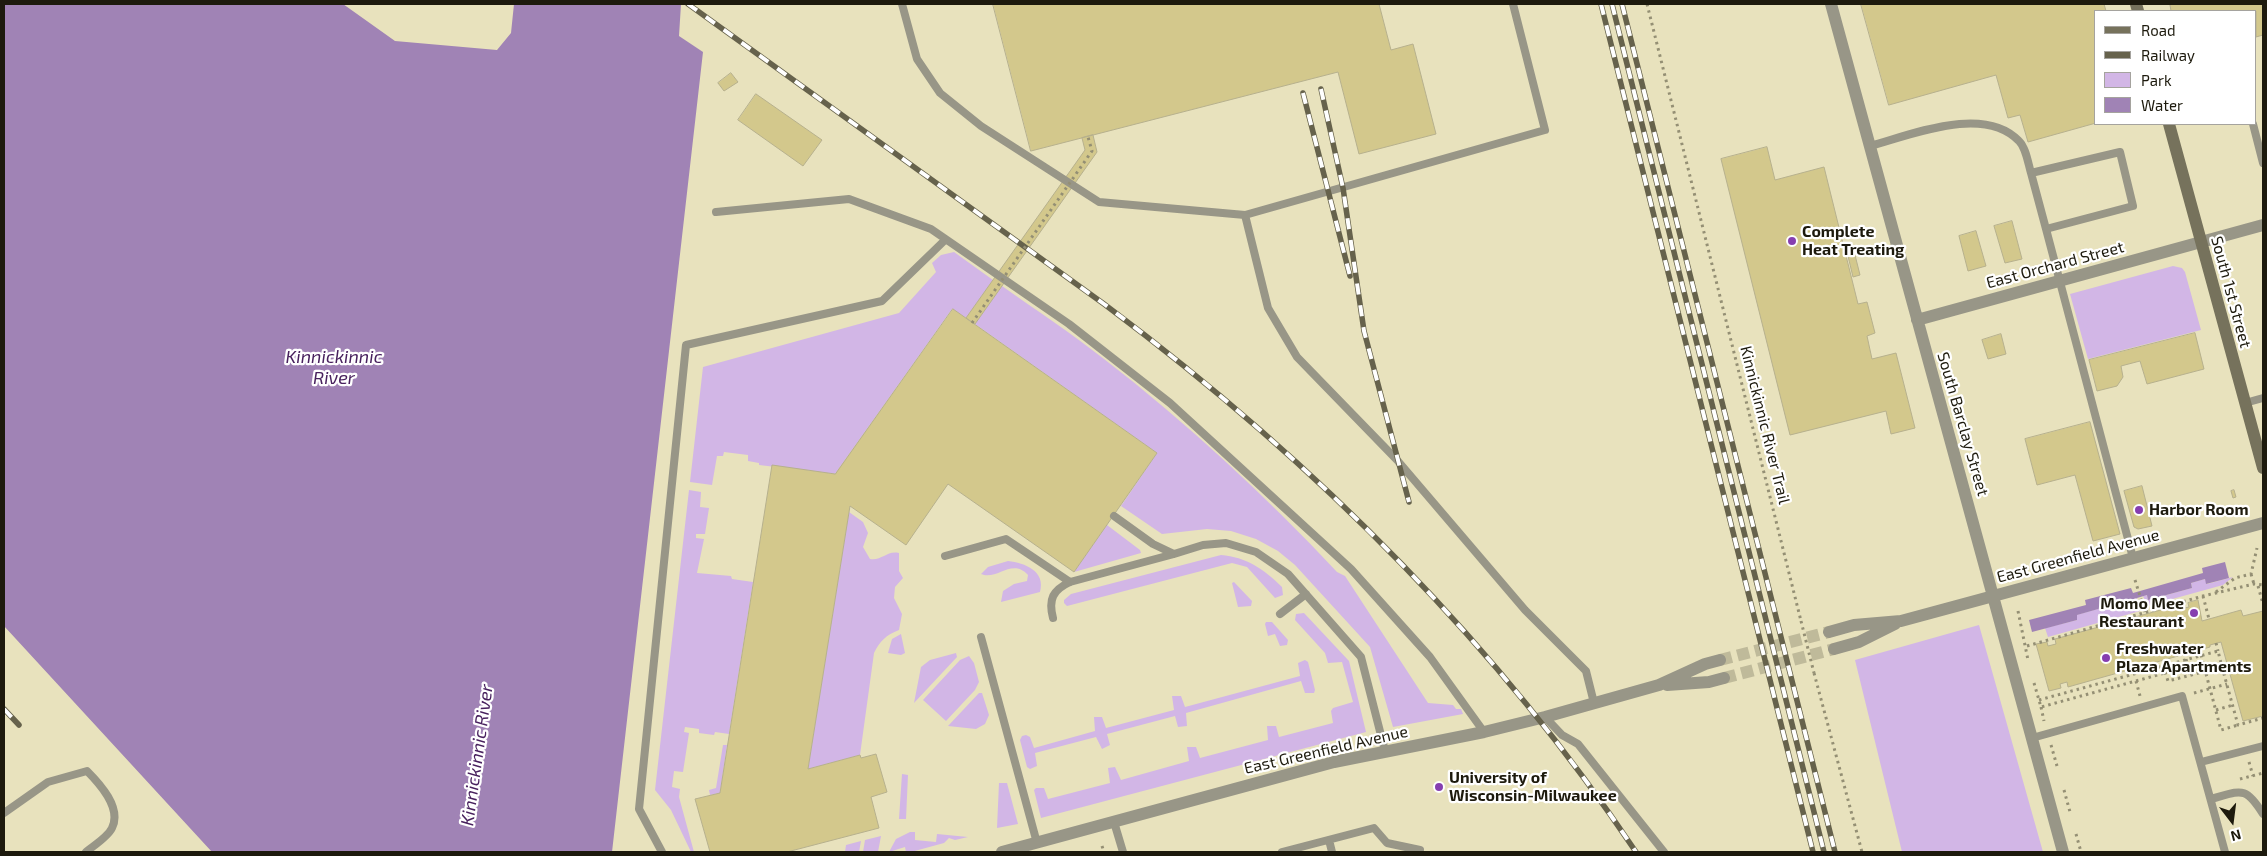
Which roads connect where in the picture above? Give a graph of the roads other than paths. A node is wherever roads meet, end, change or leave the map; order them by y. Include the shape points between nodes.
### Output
1 (902, 4) edge
2 (1513, 4) edge
3 (1831, 4) edge
4 (2168, 125) edge
5 (2252, 125) edge
6 (1870, 146) junction
7 (2263, 163) edge
8 (2031, 173) junction
9 (716, 212) dead end
10 (1245, 215) junction
11 (2263, 225) edge
12 (2046, 229) junction
13 (945, 240) junction
14 (2201, 242) junction
15 (2060, 281) junction
16 (1917, 320) junction
17 (2263, 398) edge
18 (2245, 403) junction
19 (2263, 468) edge
20 (1114, 516) dead end
21 (2263, 523) edge
22 (1174, 554) junction
23 (944, 556) dead end
24 (2133, 558) junction
25 (1070, 582) junction
26 (1306, 594) junction
27 (1994, 596) junction
28 (1280, 614) dead end
29 (1053, 618) dead end
30 (1902, 621) junction
31 (1829, 632) tunnel mouth
32 (981, 637) dead end
33 (1834, 649) tunnel mouth
34 (1720, 660) tunnel mouth
35 (1724, 678) tunnel mouth
36 (1660, 685) junction
37 (1594, 703) junction
38 (1545, 717) junction
39 (1484, 732) junction
40 (2032, 738) junction
41 (2263, 746) edge
42 (1385, 751) junction
43 (2201, 762) junction
44 (2211, 799) junction
45 (4, 813) edge
46 (2263, 814) edge
47 (1114, 822) junction
48 (1329, 840) junction
49 (1037, 843) junction
50 (1420, 850) dead end
51 (86, 852) edge
52 (662, 852) edge
53 (1002, 852) edge
54 (1123, 852) edge
55 (1282, 852) edge
56 (1332, 852) edge
57 (1664, 852) edge
58 (2063, 852) edge
59 (2225, 852) edge

1 - 10 lane via 917,59 940,93 981,126 1099,202
2 - 10 lane via 1545,130
3 - 6 street, South Barclay Street
4 - 14 main road, South 1st Street
5 - 7 lane
6 - 8 lane via 1950,124 1980,123 2001,127 2020,142
6 - 16 street, South Barclay Street
8 - 12 lane
8 - 12 lane via 2120,152 2133,206
9 - 13 lane via 849,199 932,229
10 - 37 lane via 1268,308 1297,357 1397,460 1525,610 1586,671
11 - 14 street, East Orchard Street
12 - 15 lane
13 - 39 lane via 1068,324 1170,403 1351,569 1430,657
13 - 52 lane via 882,301 686,345 639,809
14 - 15 street, East Orchard Street
14 - 18 main road, South 1st Street
15 - 16 street, East Orchard Street
15 - 24 lane
16 - 27 street, South Barclay Street
17 - 18 lane
18 - 19 main road, South 1st Street
20 - 22 lane via 1153,544
21 - 24 street, East Greenfield Avenue
22 - 25 lane
22 - 26 lane via 1203,545 1226,543 1240,546 1271,561
23 - 25 lane via 1006,539
24 - 27 street, East Greenfield Avenue
25 - 29 lane via 1058,588 1052,596
26 - 28 lane
26 - 42 lane via 1361,657
27 - 30 street, East Greenfield Avenue
27 - 40 street, South Barclay Street
30 - 31 street, East Greenfield Avenue via 1854,625
30 - 33 street, East Greenfield Avenue via 1859,642
32 - 49 lane
34 - 36 street, East Greenfield Avenue
35 - 36 street, East Greenfield Avenue
36 - 37 street, East Greenfield Avenue
37 - 38 street, East Greenfield Avenue
38 - 39 street, East Greenfield Avenue
38 - 57 lane via 1562,735 1578,744
39 - 42 street, East Greenfield Avenue
40 - 43 lane via 2182,696
40 - 58 street, South Barclay Street
41 - 43 lane
42 - 47 street, East Greenfield Avenue
43 - 44 lane
44 - 46 lane via 2241,791 2252,796
44 - 59 lane
45 - 51 lane via 48,782 87,771 103,787 114,814 112,829
47 - 49 street, East Greenfield Avenue
47 - 54 lane
48 - 50 lane via 1374,828 1387,844
48 - 55 lane
48 - 56 lane
49 - 53 street, East Greenfield Avenue

